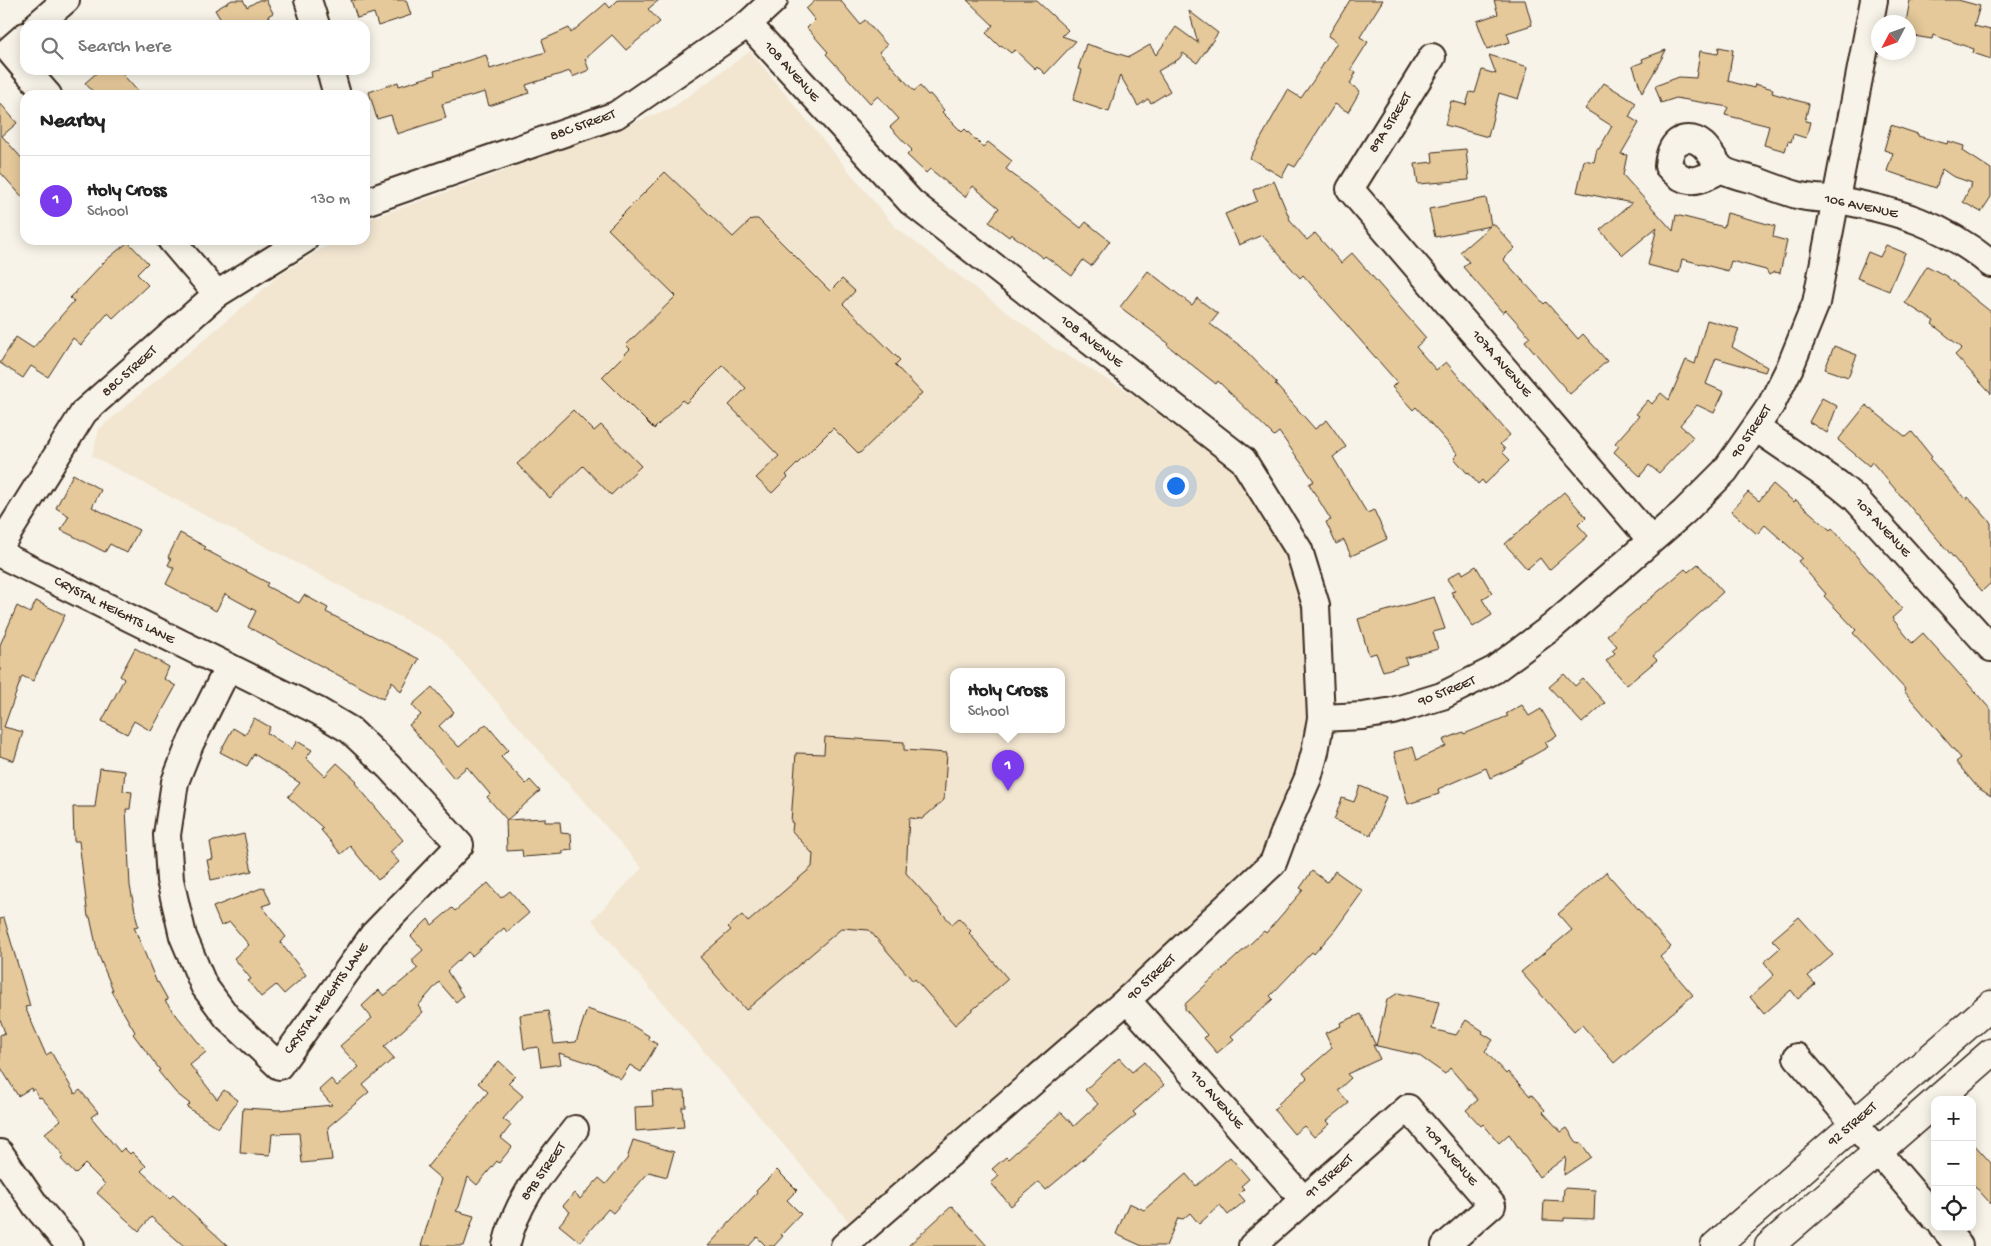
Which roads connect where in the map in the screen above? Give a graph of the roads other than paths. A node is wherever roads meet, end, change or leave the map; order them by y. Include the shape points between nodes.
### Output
1 (66, 0) edge
2 (308, 0) edge
3 (774, 0) edge
4 (1874, 0) edge
5 (43, 20) edge
6 (314, 20) edge
7 (748, 24) junction
8 (1432, 57) dead end
9 (34, 75) edge
10 (331, 75) edge
11 (45, 90) edge
12 (336, 90) edge
13 (1722, 169) dead end
14 (1350, 189) joint
15 (370, 195) edge
16 (1836, 200) junction
17 (176, 245) edge
18 (296, 245) edge
19 (1991, 264) edge
20 (218, 294) junction
21 (1756, 428) junction
22 (1651, 540) junction
23 (0, 546) edge
24 (0, 554) edge
25 (1991, 648) edge
26 (228, 668) junction
27 (1321, 718) junction
28 (1127, 1000) junction
29 (1991, 1005) edge
30 (1991, 1052) edge
31 (1797, 1057) dead end
32 (1942, 1096) edge
33 (1931, 1105) edge
34 (1408, 1108) joint
35 (1854, 1124) junction
36 (575, 1129) dead end
37 (1877, 1152) junction
38 (0, 1153) edge
39 (1304, 1200) junction
40 (1931, 1213) edge
41 (1946, 1231) edge
42 (70, 1246) edge
43 (506, 1246) edge
44 (844, 1246) edge
45 (1252, 1246) edge
46 (1445, 1246) edge
47 (1715, 1246) edge
48 (1769, 1246) edge
49 (1959, 1246) edge

1 - 5 street
2 - 6 street
3 - 7 street, 88C STREET
4 - 16 street, 90 STREET
7 - 15 street, 88C STREET via 616,116
7 - 27 street, 108 AVENUE via 910,202 1243,460 1299,550 1316,605
8 - 14 street, 89A STREET
9 - 11 street
10 - 12 street
13 - 16 street, 106 AVENUE via 1798,196
14 - 22 street, 107A AVENUE
16 - 19 street, 106 AVENUE via 1916,219 1951,234
16 - 21 street, 90 STREET via 1816,303 1781,386
17 - 20 street
18 - 20 street, 88C STREET
20 - 23 street, 88C STREET via 84,412
21 - 22 street, 90 STREET via 1725,471
21 - 25 street, 107 AVENUE via 1855,498
22 - 27 street, 90 STREET via 1532,643 1470,684 1393,712
24 - 26 street, CRYSTAL HEIGHTS LANE
26 - 26 street, CRYSTAL HEIGHTS LANE via 175,782 167,834 170,880 183,936 204,986 227,1017 279,1066 373,934 460,845 389,767 350,730
27 - 28 street, 90 STREET via 1308,778 1273,863
28 - 39 street, 110 AVENUE
28 - 44 street, 90 STREET
29 - 35 main road, 92 STREET
30 - 32 main road
31 - 35 street
33 - 37 main road
34 - 39 street, 91 STREET
34 - 46 street, 109 AVENUE via 1492,1205
35 - 37 street
35 - 47 main road, 92 STREET
36 - 43 street, 89B STREET via 525,1195
37 - 40 street
37 - 48 main road
38 - 42 street via 36,1206
39 - 45 street, 91 STREET
41 - 49 street

